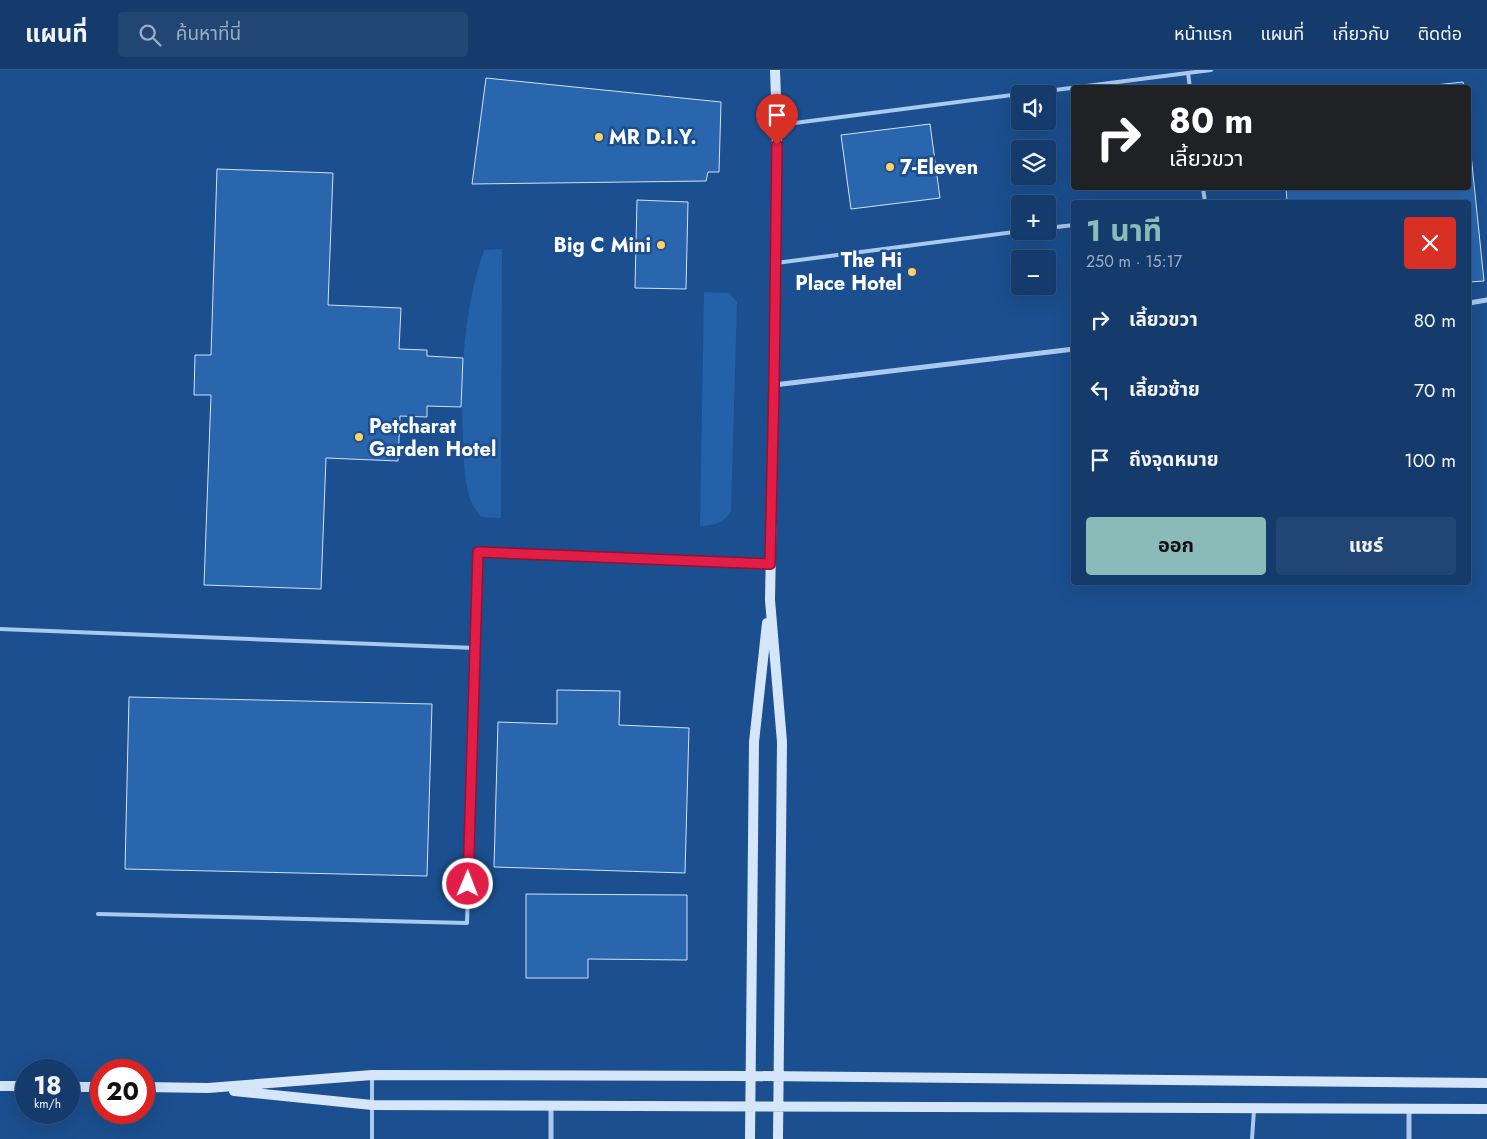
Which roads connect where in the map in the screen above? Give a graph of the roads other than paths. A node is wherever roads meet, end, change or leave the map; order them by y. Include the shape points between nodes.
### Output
1 (775, 70) edge
2 (1211, 70) edge
3 (1188, 73) junction
4 (1094, 85) edge
5 (1190, 85) edge
6 (1071, 88) edge
7 (1056, 90) edge
8 (1011, 95) edge
9 (777, 125) junction
10 (1071, 225) edge
11 (1056, 227) edge
12 (1011, 232) edge
13 (776, 263) junction
14 (1487, 300) edge
15 (1471, 302) edge
16 (1071, 349) edge
17 (774, 385) junction
18 (770, 564) junction
19 (770, 600) junction
20 (0, 629) edge
21 (475, 648) junction
22 (98, 914) dead end
23 (372, 1075) junction
24 (750, 1076) junction
25 (779, 1076) junction
26 (1487, 1083) edge
27 (0, 1086) edge
28 (15, 1086) edge
29 (155, 1087) edge
30 (208, 1088) junction
31 (372, 1105) junction
32 (551, 1106) junction
33 (750, 1106) junction
34 (778, 1107) junction
35 (1254, 1108) junction
36 (1409, 1109) junction
37 (1487, 1109) edge
38 (372, 1139) edge
39 (551, 1139) edge
40 (750, 1139) edge
41 (778, 1139) edge
42 (1252, 1139) edge
43 (1409, 1139) edge

1 - 9 main road
2 - 3 lane
3 - 4 lane
3 - 5 lane
6 - 7 lane
8 - 9 lane
9 - 13 main road
10 - 11 lane
12 - 13 lane
13 - 17 main road
14 - 15 street
16 - 17 street
17 - 18 main road
18 - 19 main road
18 - 21 lane via 478,552
19 - 24 main road via 754,742
19 - 25 main road via 782,742
20 - 21 lane
21 - 22 lane via 467,923
23 - 24 main road
23 - 30 main road
23 - 31 lane
24 - 25 main road
24 - 33 main road
25 - 26 main road
25 - 34 main road
27 - 28 main road
29 - 30 main road
30 - 31 main road
31 - 32 main road
31 - 38 lane
32 - 33 main road
32 - 39 street
33 - 34 main road
33 - 40 main road
34 - 35 main road
34 - 41 main road
35 - 36 main road
35 - 42 lane
36 - 37 main road
36 - 43 street

